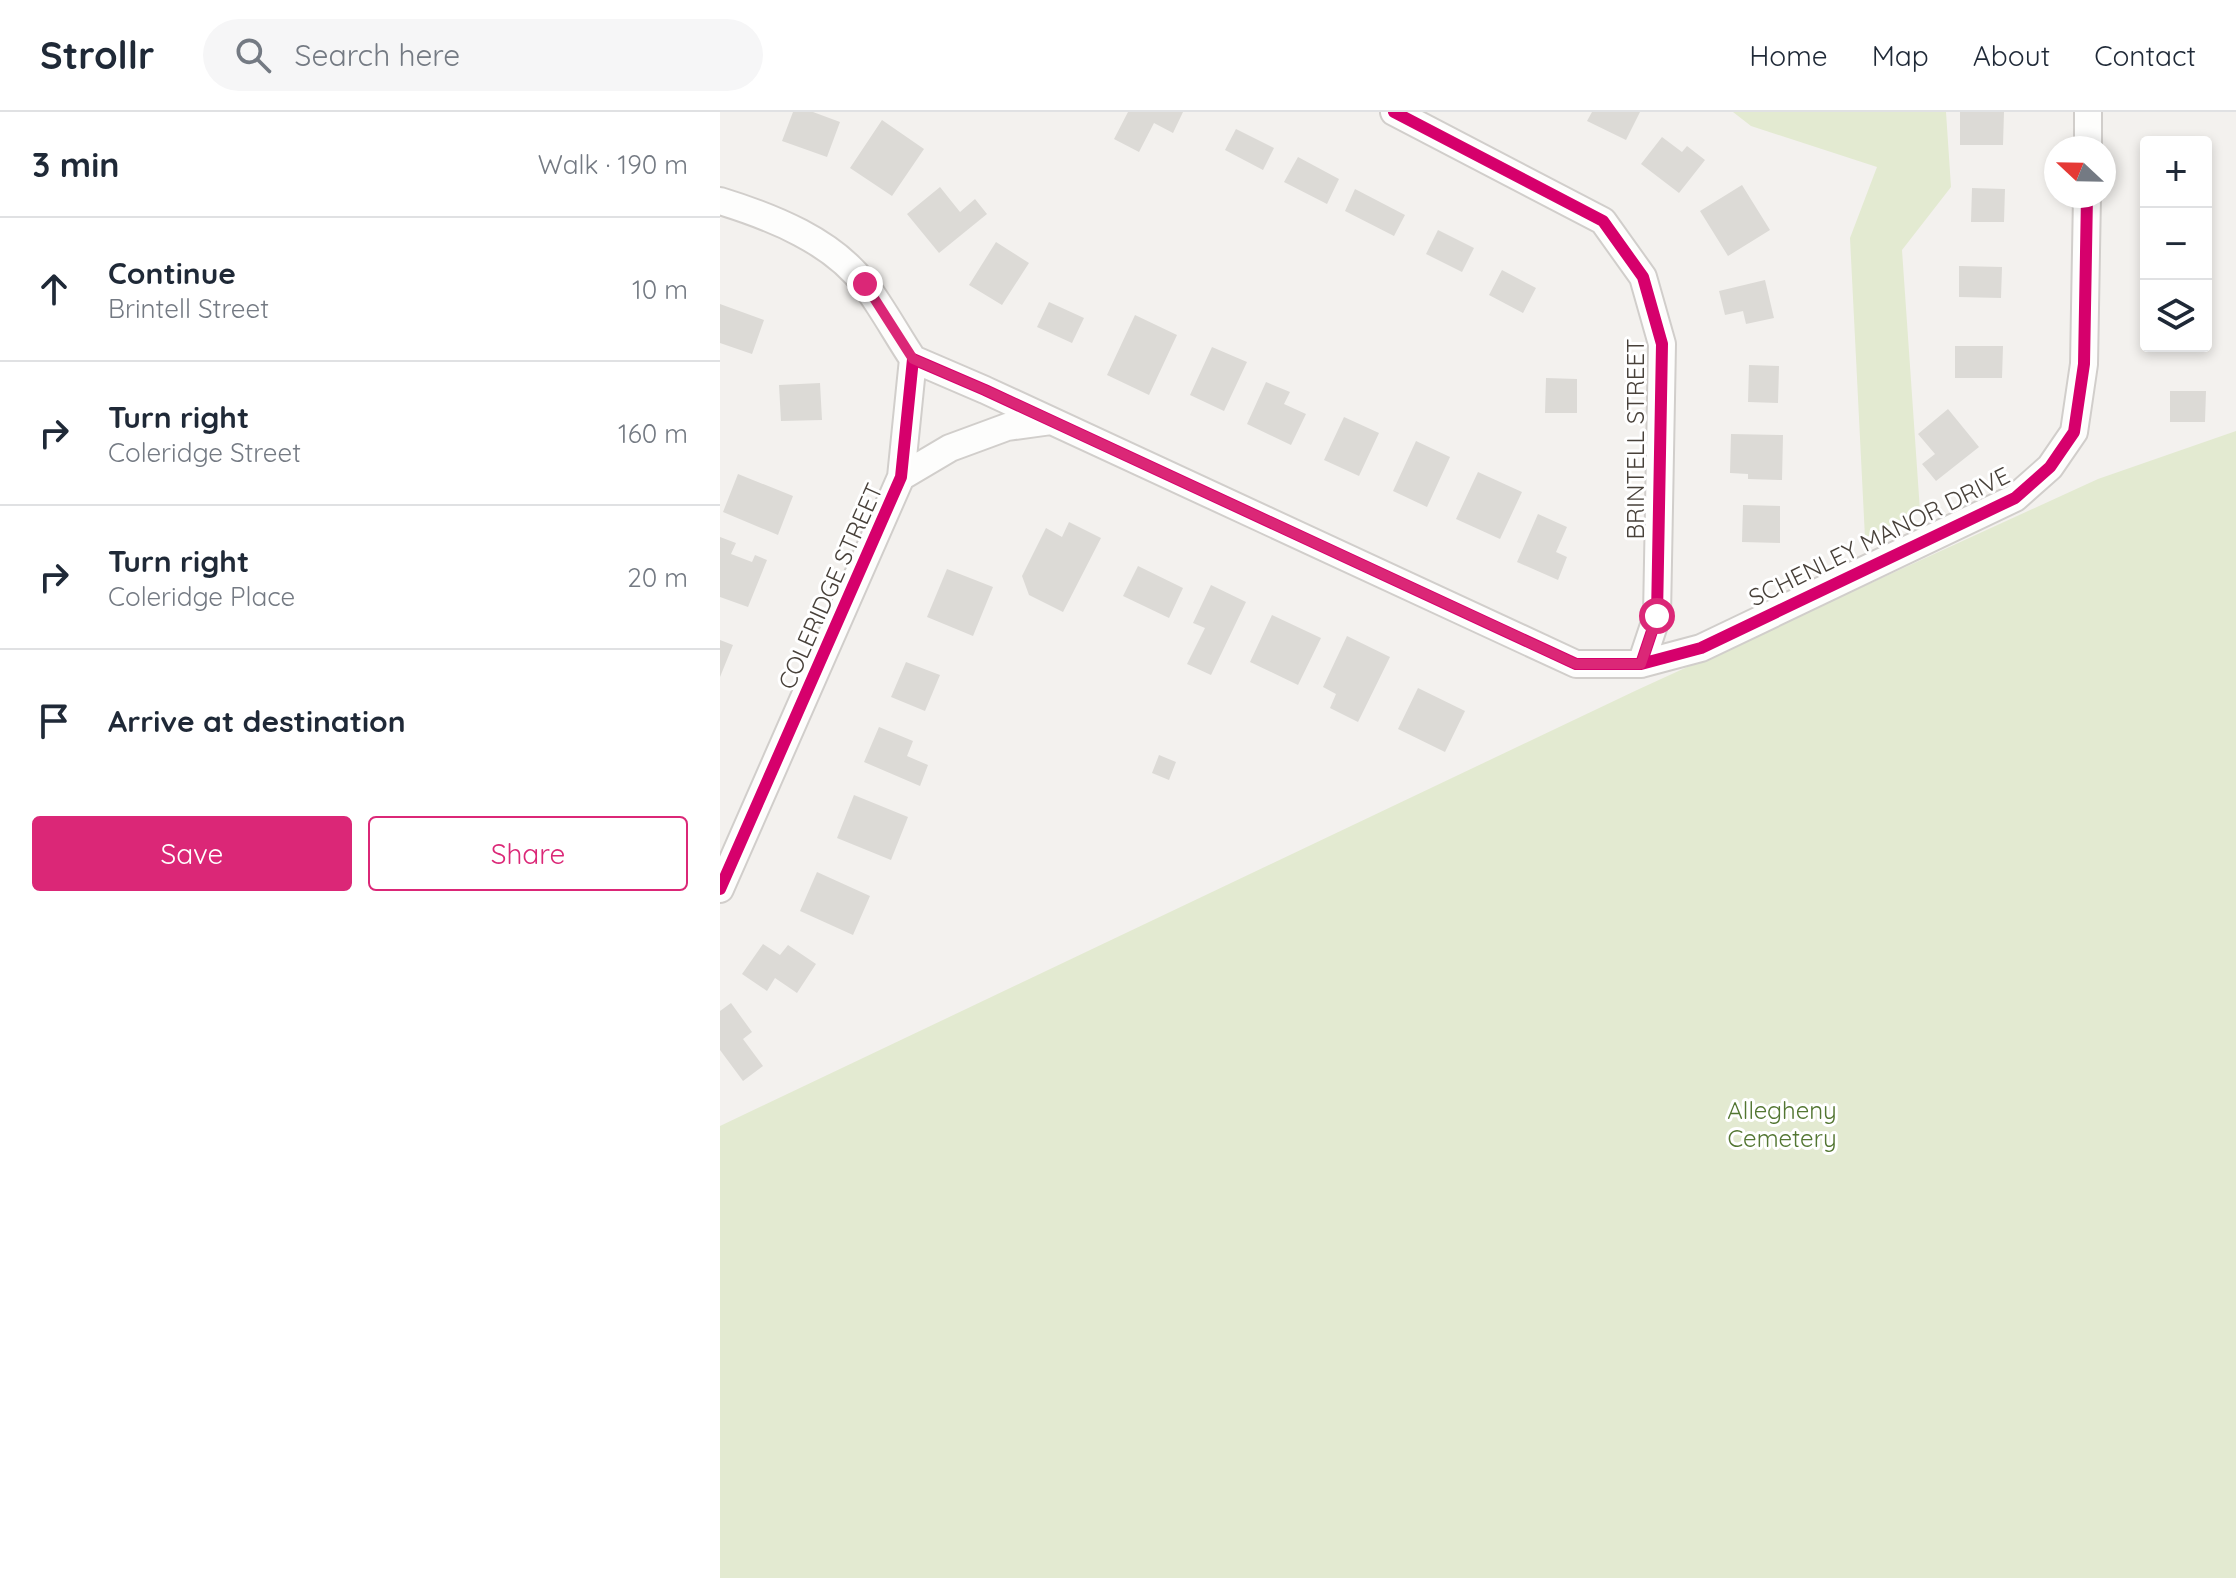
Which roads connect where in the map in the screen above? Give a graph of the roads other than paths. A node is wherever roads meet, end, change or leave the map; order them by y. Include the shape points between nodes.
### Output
1 (1394, 112) edge
2 (2088, 112) edge
3 (2088, 136) edge
4 (720, 201) edge
5 (2087, 208) edge
6 (913, 359) junction
7 (1051, 421) junction
8 (901, 477) junction
9 (1641, 664) junction
10 (720, 889) edge

1 - 9 street, BRINTELL STREET via 1603,221 1643,277 1662,344 1657,616
2 - 3 street
4 - 6 street via 828,249 865,284
5 - 9 street, SCHENLEY MANOR DRIVE via 2084,364 2074,432 2050,467 2015,498 1701,648
6 - 7 street
6 - 8 street, COLERIDGE STREET
7 - 8 street, COLERIDGE STREET via 1007,427 950,448
7 - 9 street via 1576,664
8 - 10 street, COLERIDGE STREET

